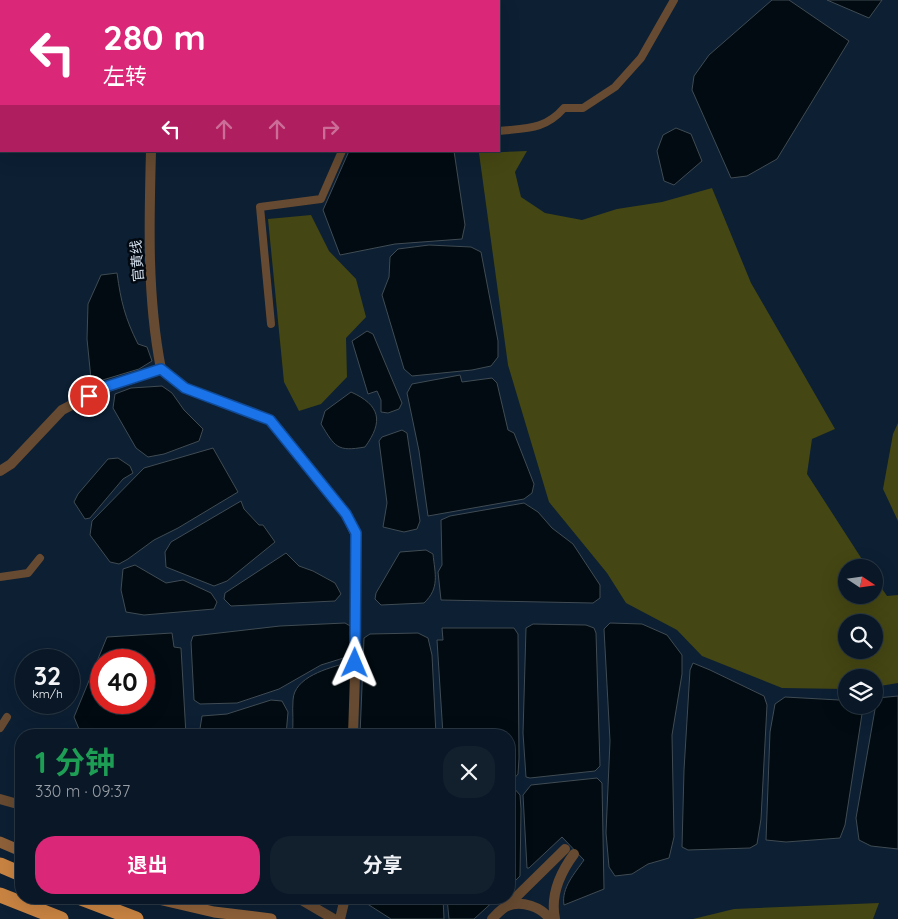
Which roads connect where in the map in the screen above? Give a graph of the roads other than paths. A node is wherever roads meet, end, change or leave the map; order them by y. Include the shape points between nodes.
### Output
1 (674, 0) edge
2 (500, 131) edge
3 (151, 152) edge
4 (342, 152) edge
5 (271, 324) dead end
6 (161, 369) junction
7 (0, 471) edge
8 (40, 558) dead end
9 (0, 577) edge
10 (7, 717) dead end
11 (0, 728) edge
12 (353, 729) edge
13 (0, 799) edge
14 (15, 804) edge
15 (0, 842) edge
16 (15, 848) edge
17 (0, 865) edge
18 (15, 871) edge
19 (0, 895) edge
20 (515, 899) edge
21 (15, 901) edge
22 (23, 904) edge
23 (97, 904) edge
24 (180, 904) edge
25 (308, 904) edge
26 (344, 904) edge
27 (509, 904) edge
28 (507, 906) junction
29 (61, 919) edge
30 (136, 919) edge
31 (271, 919) edge
32 (334, 919) edge
33 (340, 919) edge
34 (492, 919) edge
35 (550, 919) edge
36 (555, 919) edge

1 - 2 street via 641,58 615,87 583,108 564,108 554,119 533,128
3 - 6 street, 官黄线 via 148,232 155,341
4 - 5 street via 321,199 260,207
6 - 7 street via 102,388 62,410 11,464
6 - 12 street via 185,388 270,420 346,514 356,533
8 - 9 street via 28,573
10 - 11 street
13 - 14 street
15 - 16 main road
17 - 18 highway
19 - 21 highway
20 - 36 street via 570,852 556,886
22 - 29 highway
23 - 30 highway
24 - 31 main road
25 - 32 street
26 - 33 street
27 - 28 street
28 - 34 street
28 - 35 street via 535,907

